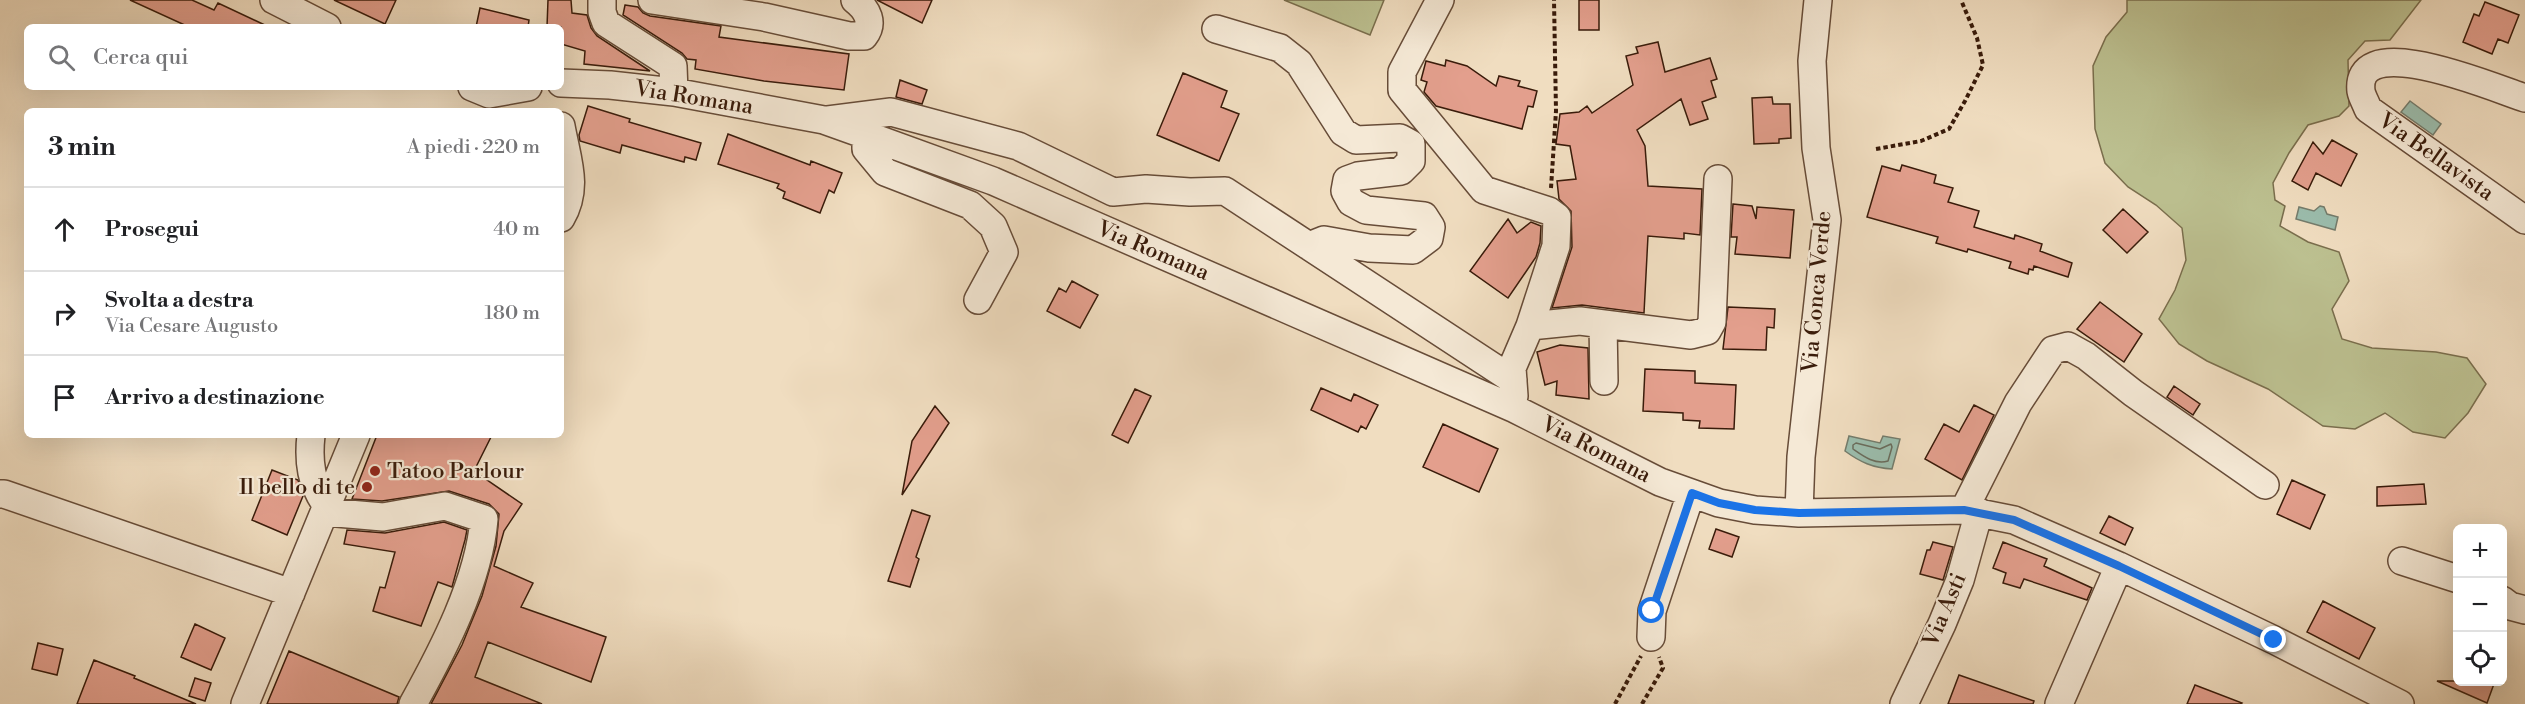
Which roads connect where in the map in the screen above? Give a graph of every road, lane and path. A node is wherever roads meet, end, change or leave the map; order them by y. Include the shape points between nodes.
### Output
1 (274, 0) edge
2 (603, 0) edge
3 (652, 0) edge
4 (855, 0) edge
5 (1440, 0) edge
6 (1554, 0) edge
7 (1818, 0) edge
8 (1961, 0) edge
9 (321, 24) edge
10 (1216, 29) dead end
11 (564, 83) edge
12 (514, 90) edge
13 (554, 90) edge
14 (674, 92) junction
15 (481, 97) edge
16 (2525, 98) edge
17 (558, 108) edge
18 (824, 120) junction
19 (866, 135) junction
20 (564, 142) edge
21 (1876, 149) dead end
22 (1718, 179) dead end
23 (1538, 207) junction
24 (564, 213) edge
25 (2525, 220) edge
26 (1309, 246) junction
27 (978, 300) dead end
28 (1603, 324) junction
29 (1530, 326) junction
30 (1513, 380) junction
31 (1604, 381) dead end
32 (1515, 409) junction
33 (311, 438) edge
34 (355, 438) edge
35 (2265, 485) dead end
36 (1692, 493) junction
37 (0, 494) edge
38 (326, 509) junction
39 (1971, 511) junction
40 (1799, 513) junction
41 (2402, 561) dead end
42 (2119, 566) junction
43 (2454, 578) edge
44 (291, 593) junction
45 (2507, 604) edge
46 (2525, 610) edge
47 (1651, 637) junction
48 (244, 704) edge
49 (413, 704) edge
50 (1615, 704) edge
51 (1642, 704) edge
52 (1904, 704) edge
53 (2059, 704) edge
54 (2400, 704) edge

1 - 9 street
2 - 14 street via 606,23 673,66
3 - 4 street via 864,36 870,20 865,8
5 - 23 street via 1402,72 1402,90 1484,190
6 - 23 path via 1556,111
7 - 40 street, Via Conca Verde via 1812,61 1816,148 1827,220 1801,457
8 - 21 path via 1983,65 1965,101 1949,129 1921,141
10 - 26 street via 1280,48 1299,63 1349,136 1356,140 1400,138 1411,144 1412,161 1401,171 1358,176 1347,180 1345,191 1351,202 1366,210 1424,216 1431,227 1429,238 1413,250 1324,240
11 - 14 street, Via Romana
12 - 15 street
13 - 17 street
14 - 18 street, Via Romana
16 - 25 street, Via Bellavista via 2420,64 2398,61 2377,63 2364,75 2361,91 2368,108
18 - 19 street, Via Romana
18 - 26 street via 891,112 1018,146 1113,192 1225,191
19 - 27 street via 866,149 885,172 970,205 993,226 1004,252
19 - 32 street, Via Romana via 993,181
20 - 24 street via 572,184
22 - 28 street via 1710,327 1697,335
23 - 29 street via 1557,217 1556,246
26 - 30 street
28 - 29 street via 1580,321
28 - 31 street
29 - 30 street via 1512,368
30 - 32 street
32 - 36 street, Via Romana via 1660,482
33 - 38 street via 310,471
34 - 38 street
35 - 39 street, Via Asti via 2068,346 2053,350 2031,381 2001,435
36 - 40 street, Via Romana via 1755,510
36 - 47 street via 1652,611
37 - 44 street
38 - 44 street
38 - 49 street via 383,517 445,506 484,519 482,542 450,636
39 - 40 street, Via Romana
39 - 42 street, Via Romana via 2014,520
39 - 52 street, Via Asti via 1960,580
41 - 43 street
42 - 53 street
42 - 54 street, Via Romana
44 - 48 street
45 - 46 street
47 - 50 path
47 - 51 path via 1663,668

